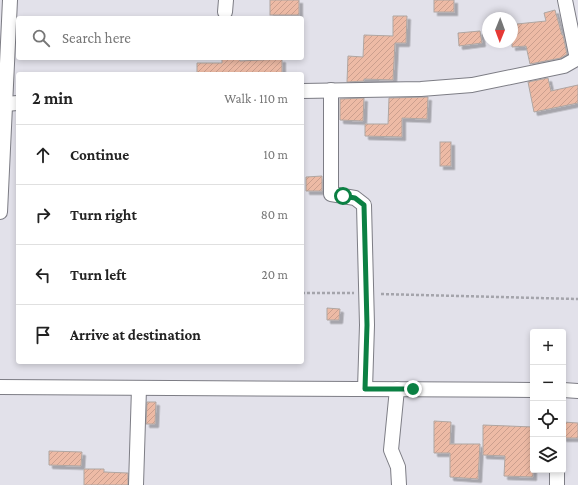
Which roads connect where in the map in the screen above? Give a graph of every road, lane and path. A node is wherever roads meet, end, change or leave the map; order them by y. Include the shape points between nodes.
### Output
1 (10, 0) edge
2 (565, 0) edge
3 (577, 58) edge
4 (331, 90) junction
5 (304, 91) edge
6 (11, 103) edge
7 (0, 212) edge
8 (304, 293) edge
9 (366, 293) junction
10 (578, 299) edge
11 (0, 386) edge
12 (139, 388) junction
13 (365, 389) junction
14 (397, 389) junction
15 (530, 390) edge
16 (566, 390) edge
17 (578, 390) edge
18 (556, 473) edge
19 (136, 485) edge
20 (399, 485) edge
21 (557, 485) edge

1 - 6 street
2 - 3 street
3 - 4 street via 564,66 472,85 421,89
4 - 5 street
4 - 9 street via 331,194 355,198 364,205
6 - 7 street
8 - 9 path
9 - 10 path
9 - 13 street
11 - 12 street
12 - 13 street
12 - 19 street
13 - 14 street
14 - 15 street
14 - 20 street via 391,450 398,467
16 - 17 street
18 - 21 street

